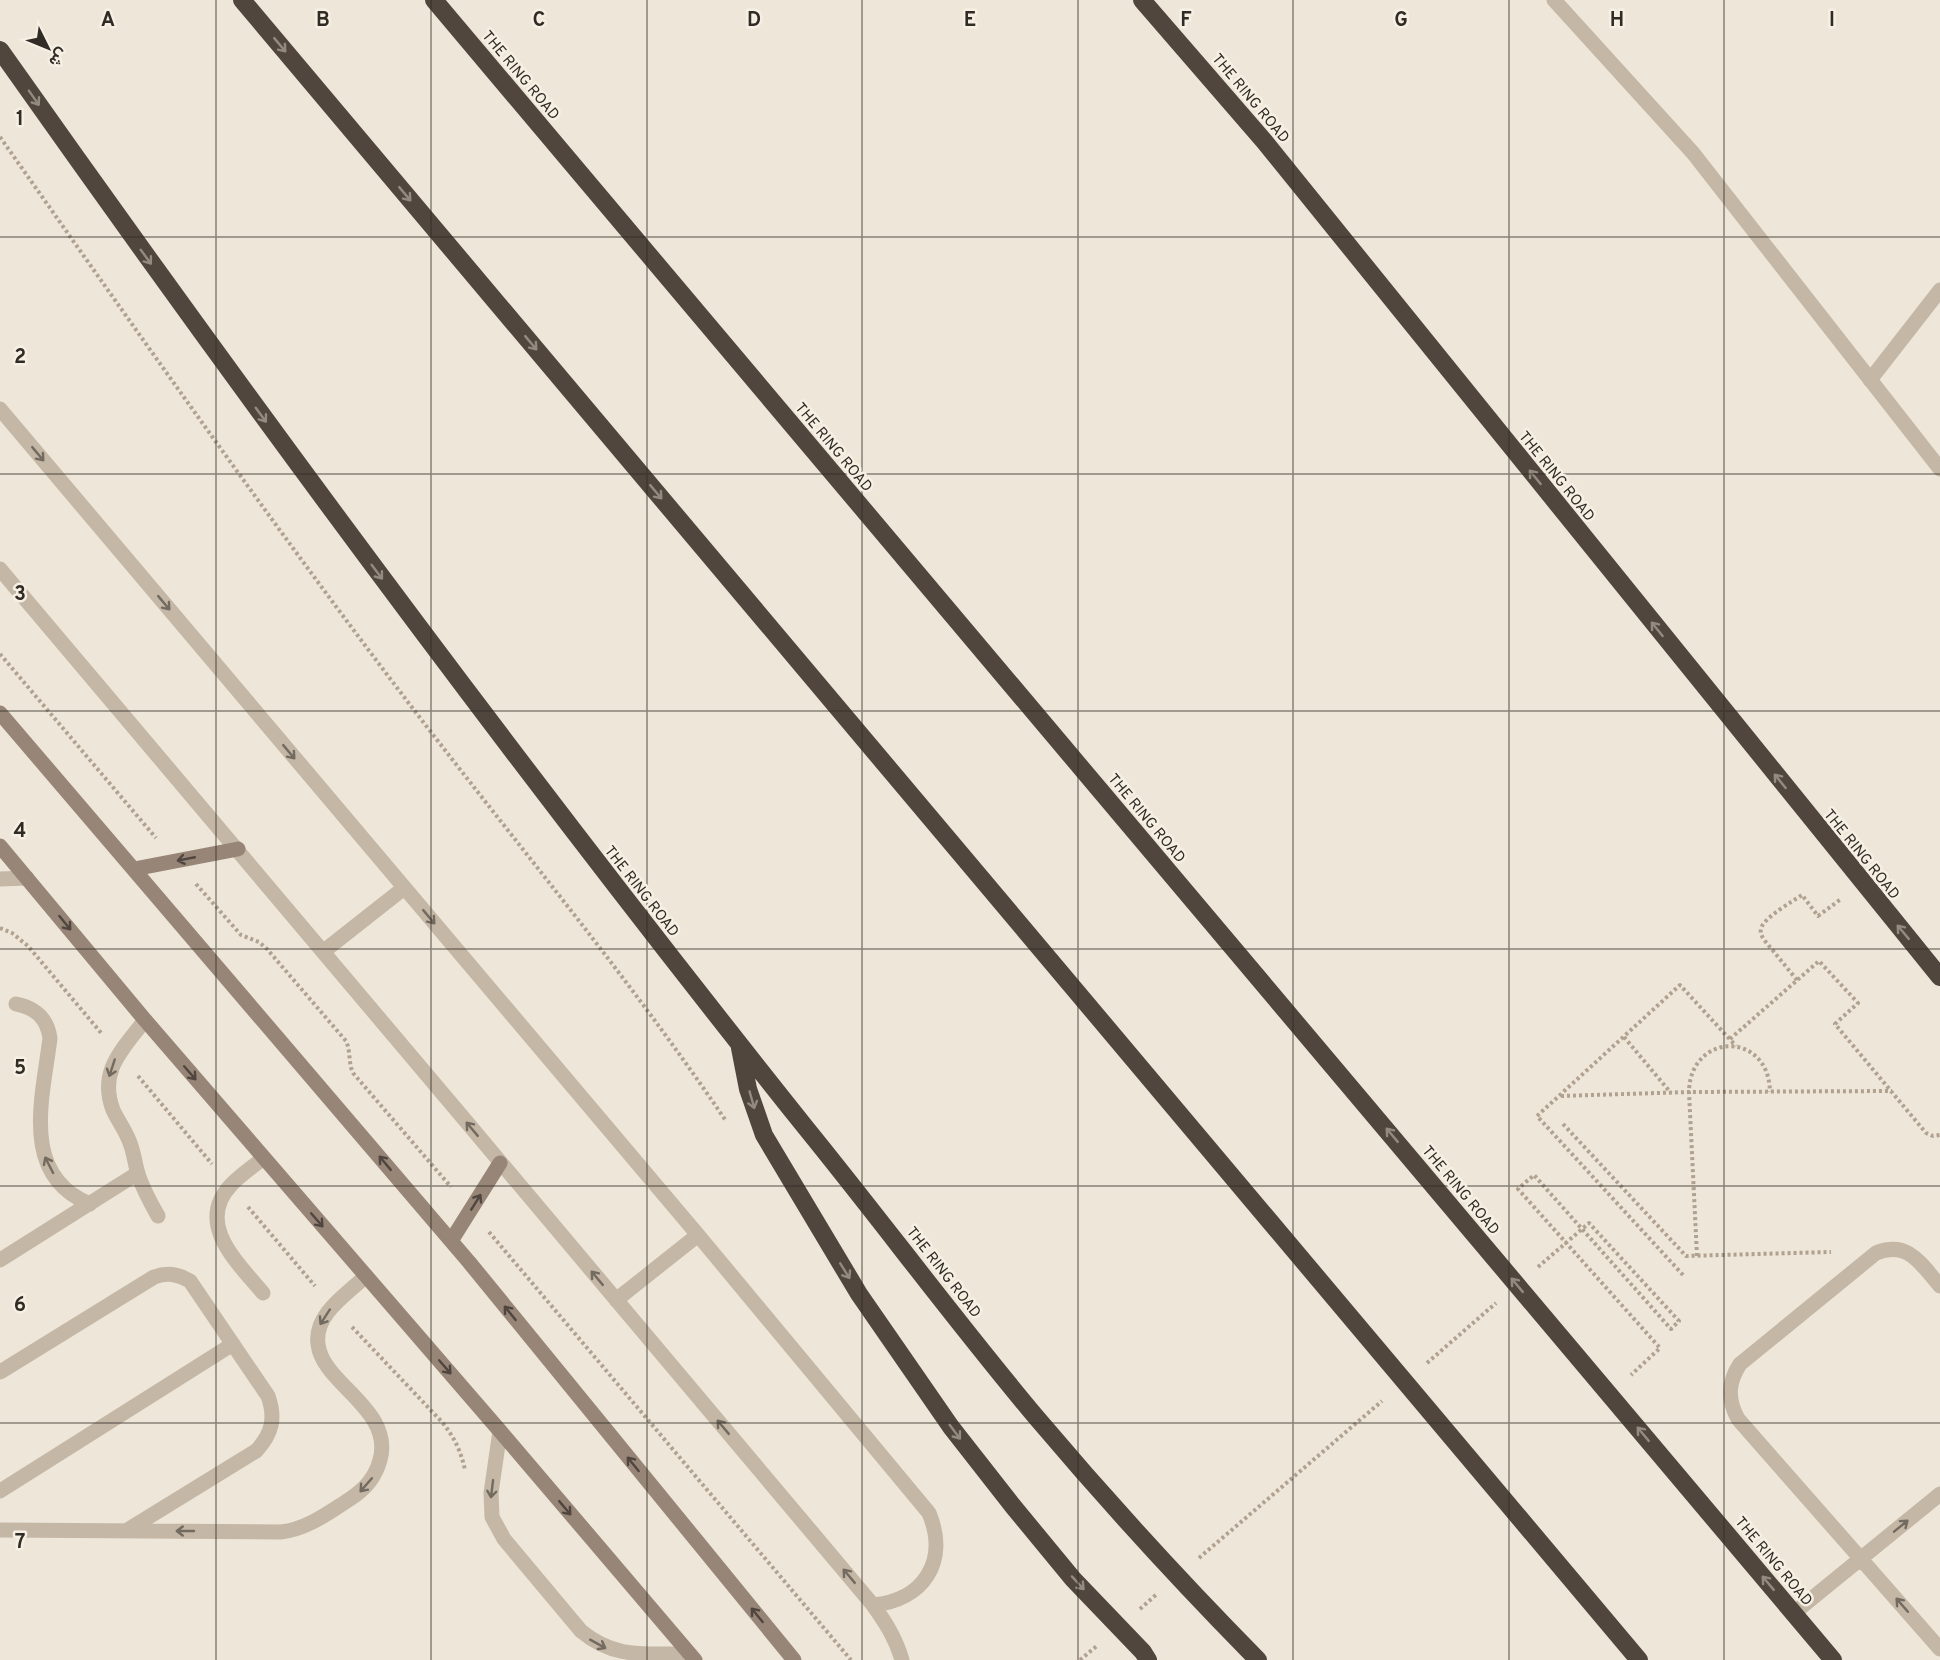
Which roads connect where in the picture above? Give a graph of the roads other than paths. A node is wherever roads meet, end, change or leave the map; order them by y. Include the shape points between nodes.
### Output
1 (242, 0) edge
2 (434, 0) edge
3 (1142, 0) edge
4 (1554, 0) edge
5 (0, 50) edge
6 (1940, 291) edge
7 (1870, 380) junction
8 (0, 409) edge
9 (1940, 469) edge
10 (0, 569) edge
11 (0, 713) edge
12 (0, 846) edge
13 (238, 849) junction
14 (134, 869) junction
15 (27, 878) junction
16 (0, 879) edge
17 (404, 888) junction
18 (324, 951) junction
19 (1940, 977) edge
20 (16, 1004) dead end
21 (145, 1020) junction
22 (739, 1043) junction
23 (263, 1158) junction
24 (500, 1163) junction
25 (138, 1173) junction
26 (90, 1204) junction
27 (158, 1216) dead end
28 (698, 1235) junction
29 (451, 1241) junction
30 (0, 1260) edge
31 (366, 1276) junction
32 (1940, 1286) edge
33 (263, 1293) dead end
34 (616, 1300) junction
35 (233, 1344) junction
36 (0, 1372) edge
37 (500, 1431) junction
38 (0, 1491) edge
39 (1940, 1494) edge
40 (0, 1530) edge
41 (126, 1531) junction
42 (1861, 1558) junction
43 (873, 1605) junction
44 (1794, 1613) junction
45 (1940, 1649) edge
46 (692, 1657) edge
47 (794, 1660) edge
48 (902, 1660) edge
49 (1148, 1660) edge
50 (1258, 1660) edge
51 (1639, 1660) edge
52 (1833, 1660) edge

1 -> 51 highway
44 -> 2 highway, THE RING ROAD
19 -> 3 highway, THE RING ROAD via 1264,141
4 - 7 street via 1693,153
5 -> 22 highway, THE RING ROAD via 307,479 497,733
6 - 7 street
7 - 9 street
8 -> 17 street
10 - 13 street
11 - 14 street
12 - 15 street
13 -> 14 street
13 - 18 street
29 -> 14 street
15 - 16 street
15 -> 21 street
17 - 18 street
17 -> 28 street
24 -> 18 street
26 -> 20 street via 76,1198 48,1166 39,1132 49,1028 36,1011
21 -> 23 street
21 -> 25 street via 114,1061 108,1088 114,1113 130,1141
22 -> 49 highway via 748,1089 764,1135 866,1303 951,1427 1012,1505
22 - 50 highway, THE RING ROAD via 1035,1416 1119,1513
23 -> 31 street
23 - 33 street via 230,1185 217,1221 226,1249
29 -> 24 street
34 -> 24 street
25 - 26 street
25 - 27 street
26 - 30 street
28 - 34 street
28 - 43 street via 930,1513 937,1544 928,1576 904,1598
47 -> 29 street
31 -> 37 street
31 -> 41 street via 325,1315 318,1329 321,1356 377,1426 381,1455 366,1486 312,1523 294,1530
32 - 42 street via 1906,1251 1886,1249 1876,1253 1740,1364 1730,1384 1732,1408 1738,1419
43 -> 34 street
35 - 36 street via 190,1281 172,1273 163,1274
35 - 38 street
35 - 41 street via 272,1407 272,1428 266,1441
37 -> 46 street
37 -> 46 street via 491,1493 492,1518 504,1539 580,1631 609,1650
42 -> 39 street
40 - 41 street
42 - 44 street
45 -> 42 street
43 - 48 street via 897,1642
44 - 52 highway, THE RING ROAD

